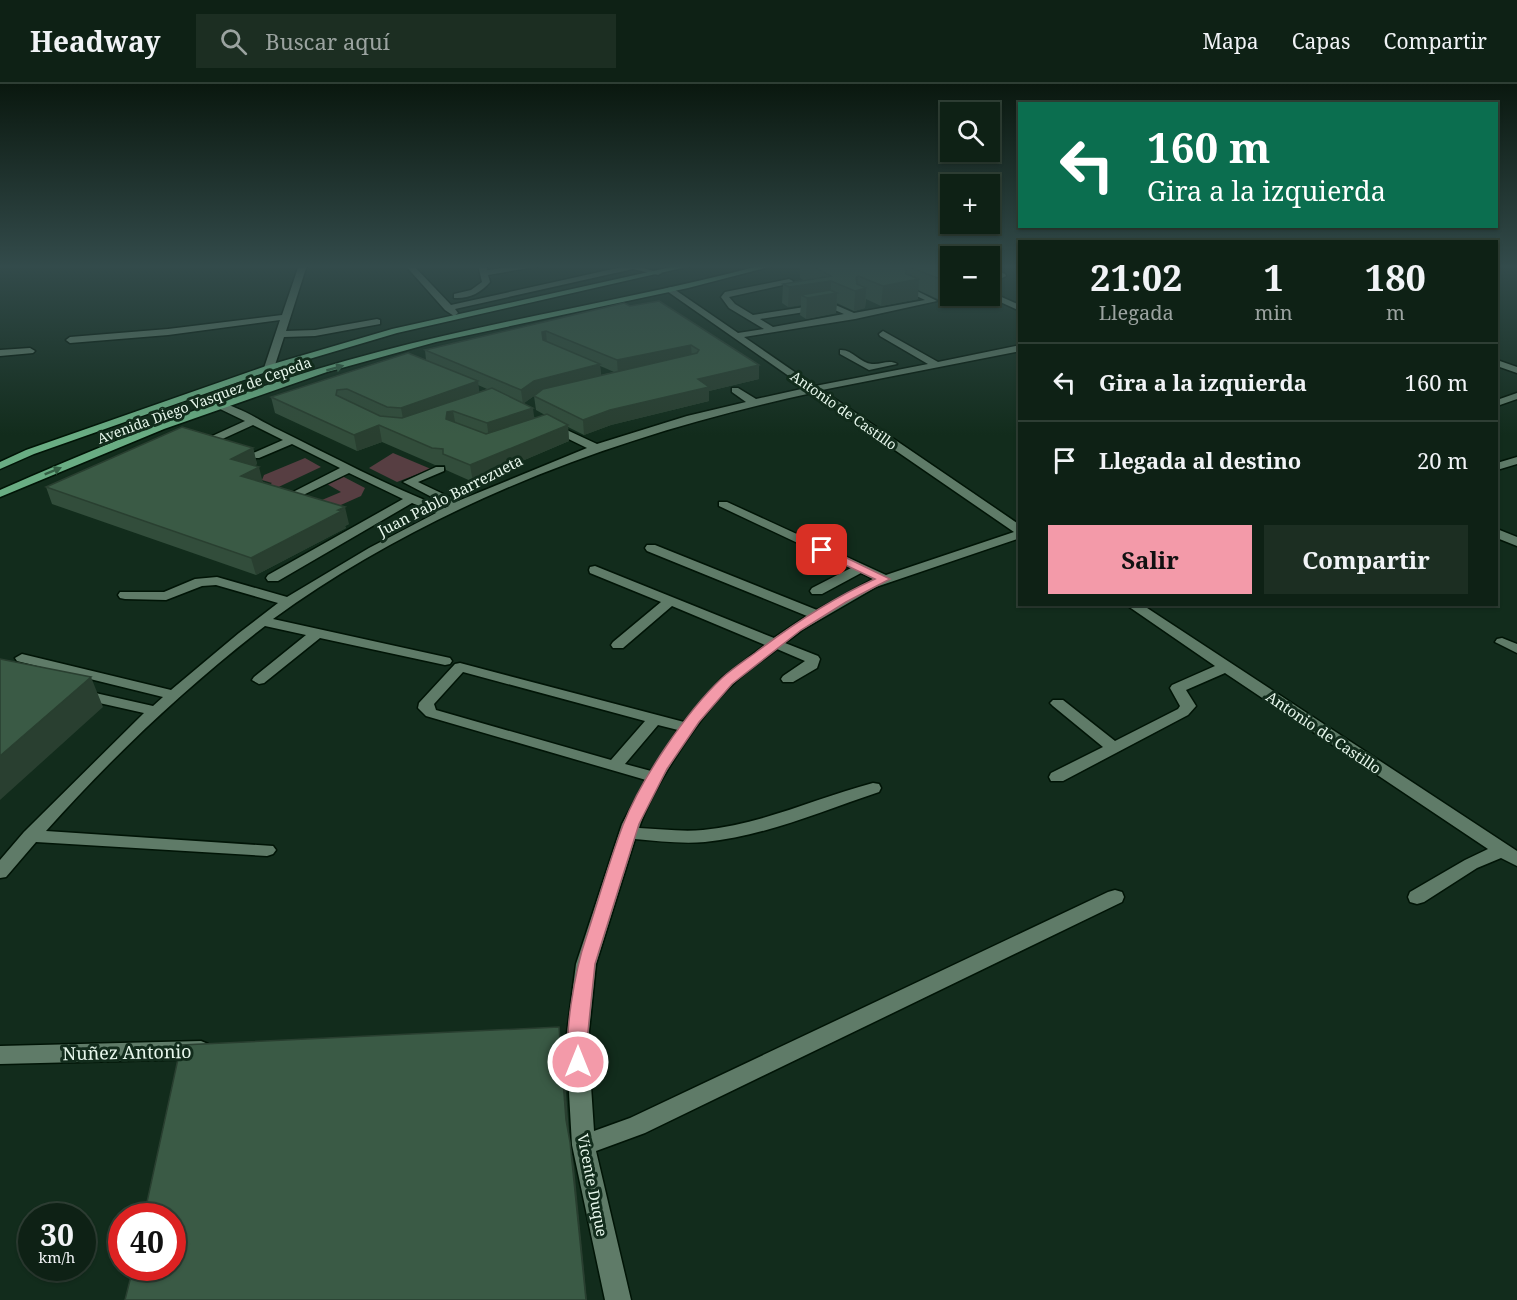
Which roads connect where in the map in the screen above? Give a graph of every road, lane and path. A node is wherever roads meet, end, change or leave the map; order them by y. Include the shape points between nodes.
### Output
1 (249, 322) edge
2 (285, 322) edge
3 (377, 322) dead end
4 (434, 322) edge
5 (518, 322) edge
6 (716, 322) edge
7 (758, 322) edge
8 (821, 322) edge
9 (772, 330) junction
10 (883, 333) dead end
11 (281, 334) junction
12 (737, 336) junction
13 (70, 340) dead end
14 (1018, 348) edge
15 (30, 351) dead end
16 (843, 352) dead end
17 (0, 353) edge
18 (924, 358) junction
19 (1498, 363) edge
20 (937, 365) junction
21 (269, 368) junction
22 (1517, 370) edge
23 (735, 390) edge
24 (816, 390) junction
25 (1517, 396) edge
26 (1498, 403) edge
27 (755, 404) junction
28 (222, 406) junction
29 (255, 422) junction
30 (541, 424) edge
31 (214, 439) edge
32 (293, 440) junction
33 (596, 448) junction
34 (255, 456) edge
35 (1517, 460) edge
36 (0, 466) edge
37 (1498, 466) edge
38 (350, 468) junction
39 (440, 469) edge
40 (297, 494) edge
41 (0, 495) edge
42 (411, 499) junction
43 (723, 504) dead end
44 (459, 506) junction
45 (445, 512) junction
46 (1018, 532) edge
47 (1018, 534) edge
48 (1516, 537) edge
49 (1498, 538) edge
50 (651, 548) dead end
51 (861, 568) junction
52 (595, 570) dead end
53 (273, 578) dead end
54 (884, 579) junction
55 (817, 591) dead end
56 (125, 595) dead end
57 (671, 600) junction
58 (289, 602) junction
59 (1134, 606) edge
60 (817, 615) junction
61 (263, 621) junction
62 (317, 633) junction
63 (1502, 642) dead end
64 (775, 643) junction
65 (618, 645) dead end
66 (1517, 649) edge
67 (22, 658) dead end
68 (445, 661) dead end
69 (1226, 667) junction
70 (788, 679) dead end
71 (259, 680) dead end
72 (70, 693) edge
73 (173, 695) junction
74 (1058, 703) dead end
75 (155, 711) junction
76 (655, 719) junction
77 (688, 728) junction
78 (1113, 747) junction
79 (614, 766) junction
80 (1057, 777) dead end
81 (656, 778) junction
82 (873, 788) dead end
83 (628, 833) junction
84 (30, 836) junction
85 (267, 850) dead end
86 (1509, 855) edge
87 (0, 872) edge
88 (1115, 897) dead end
89 (1417, 897) dead end
90 (226, 1049) edge
91 (0, 1055) edge
92 (583, 1145) junction
93 (618, 1300) edge

1 - 13 street
2 - 11 street
3 - 11 street via 315,333
4 - 21 main road, Avenida Diego Vasquez de Cepeda
28 -> 5 main road, Avenida Diego Vasquez de Cepeda via 298,378
6 - 12 street, Antonio de Castillo
7 - 9 street
8 - 9 street
9 - 12 street
10 - 18 street
11 - 21 street
12 - 24 street, Antonio de Castillo
14 - 20 street, Juan Pablo Barrezueta
15 - 17 street
16 - 18 street via 869,367
18 - 20 street
19 - 22 street
20 - 24 street, Juan Pablo Barrezueta
21 - 36 main road, Avenida Diego Vasquez de Cepeda
23 - 27 street
24 - 27 street, Juan Pablo Barrezueta
24 - 46 street, Antonio de Castillo
25 - 26 street
27 - 33 street, Juan Pablo Barrezueta
28 - 29 street
41 -> 28 main road, Avenida Diego Vasquez de Cepeda
29 - 31 street
29 - 32 street
30 - 33 street
32 - 34 street
32 - 38 street
33 - 44 street, Juan Pablo Barrezueta
35 - 37 street
38 - 40 street
38 - 42 street
39 - 44 street via 409,482
42 - 45 street
42 - 53 street
43 - 51 street
44 - 45 street, Juan Pablo Barrezueta
45 - 58 street, Juan Pablo Barrezueta
47 - 54 street, Vicente Duque
48 - 49 street
50 - 60 street
51 - 54 street
51 - 55 street
52 - 57 street
54 - 60 street, Vicente Duque
56 - 58 street via 166,597 200,582 217,581
57 - 64 street
57 - 65 street
58 - 61 street, Juan Pablo Barrezueta
59 - 69 street, Antonio de Castillo
60 - 64 street, Vicente Duque
61 - 62 street
61 - 73 street, Juan Pablo Barrezueta
62 - 68 street
62 - 71 street
63 - 66 street
64 - 70 street via 813,659 812,665
64 - 77 street, Vicente Duque via 727,681
67 - 73 street
69 - 78 street via 1177,688 1187,710
69 - 86 street, Antonio de Castillo
72 - 75 street
73 - 75 street, Juan Pablo Barrezueta
74 - 78 street
75 - 84 street, Juan Pablo Barrezueta
76 - 77 street
76 - 79 street
76 - 79 street via 460,667 427,703 431,713
77 - 81 street, Vicente Duque
78 - 80 street
79 - 81 street
81 - 83 street, Vicente Duque
82 - 83 street via 737,831 702,836
83 - 92 street, Vicente Duque via 586,964 569,1041
84 - 85 street
84 - 87 street, Juan Pablo Barrezueta
86 - 89 street via 1471,864
88 - 92 street via 637,1126
90 - 91 street, Nuñez Antonio
92 - 93 street, Vicente Duque

